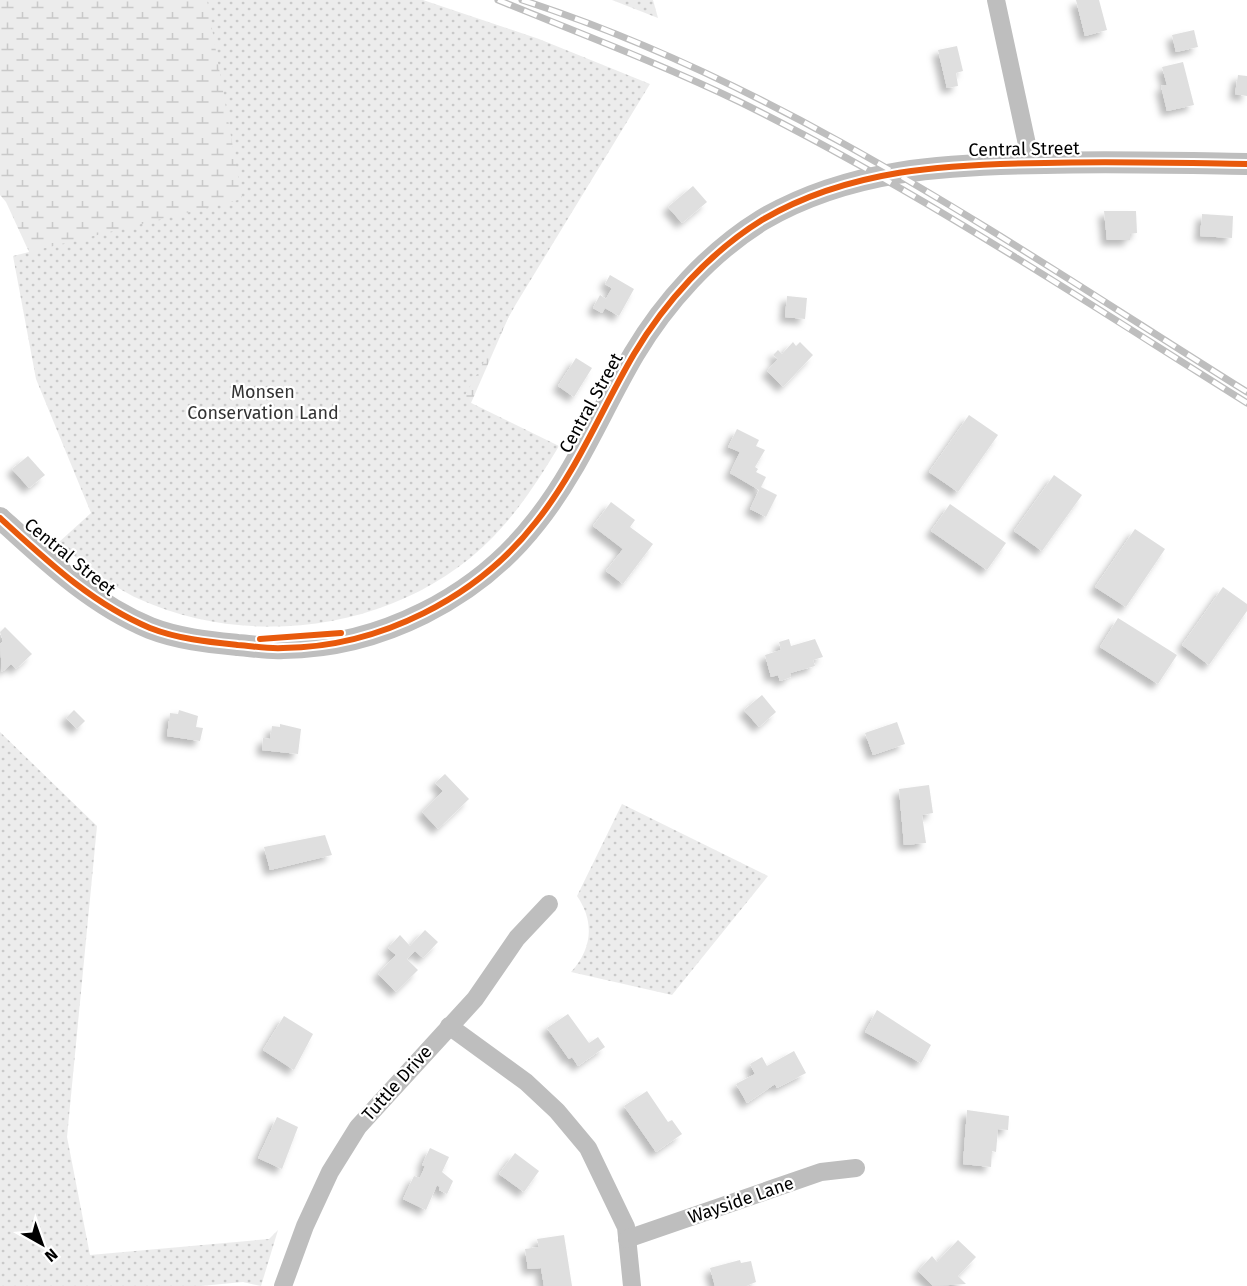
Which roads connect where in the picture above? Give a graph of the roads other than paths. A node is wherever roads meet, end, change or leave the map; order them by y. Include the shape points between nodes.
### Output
1 (996, 0) edge
2 (1031, 163) junction
3 (1247, 164) edge
4 (0, 518) edge
5 (549, 904) dead end
6 (449, 1026) junction
7 (856, 1168) dead end
8 (627, 1239) junction
9 (283, 1286) edge
10 (633, 1286) edge

1 - 2 street
2 - 3 street, Central Street
2 - 4 street, Central Street via 933,166 875,176 802,201 762,220 679,291 635,353 568,476 530,529 483,576 451,599 391,628 357,638 283,648 194,640 153,629 90,595
5 - 6 street, Tuttle Drive via 517,938 475,999
6 - 8 street via 526,1082 588,1148 626,1227
6 - 9 street, Tuttle Drive via 358,1127 330,1172 296,1246
7 - 8 street, Wayside Lane via 821,1172
8 - 10 street

